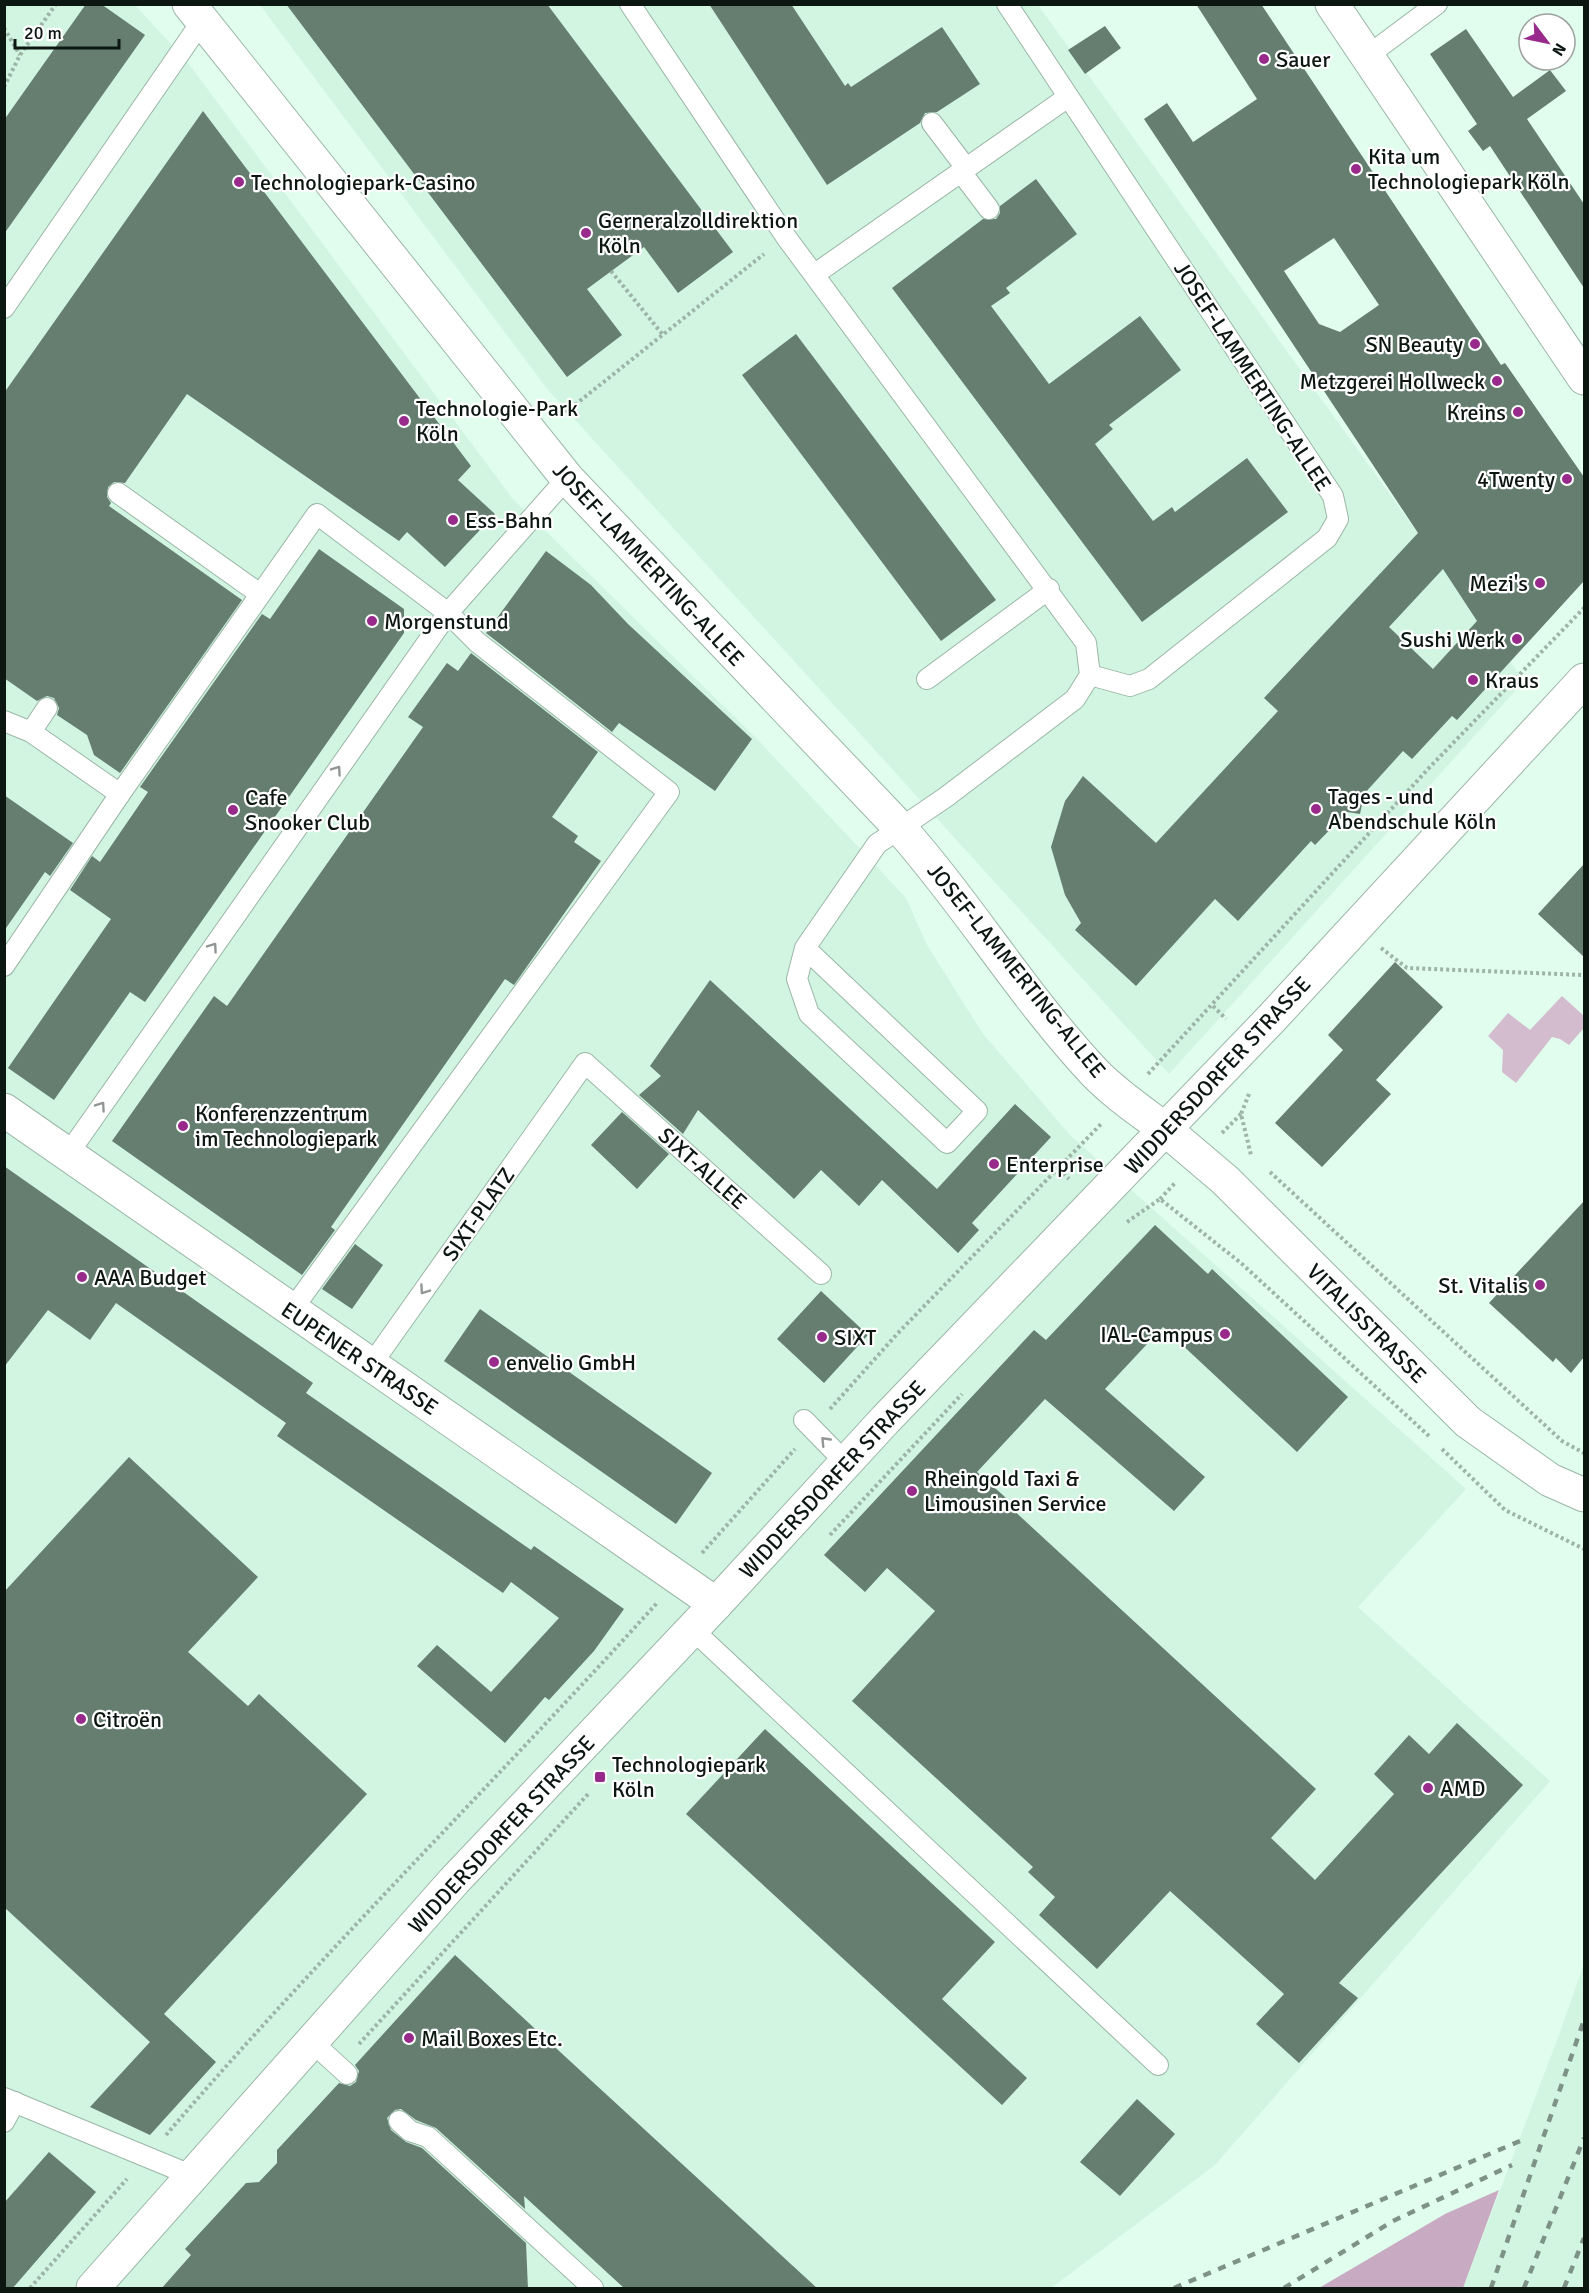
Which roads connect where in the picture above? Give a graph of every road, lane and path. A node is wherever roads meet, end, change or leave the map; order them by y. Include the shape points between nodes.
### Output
1 (56, 4) edge
2 (630, 4) edge
3 (1007, 4) edge
4 (1332, 4) edge
5 (1437, 4) edge
6 (195, 13) edge
7 (4, 28) edge
8 (20, 55) junction
9 (1366, 57) junction
10 (4, 87) edge
11 (1068, 97) junction
12 (932, 123) dead end
13 (963, 170) junction
14 (989, 209) dead end
15 (786, 237) junction
16 (611, 271) dead end
17 (815, 274) junction
18 (4, 308) edge
19 (663, 335) junction
20 (1584, 378) edge
21 (535, 438) junction
22 (567, 478) junction
23 (118, 493) dead end
24 (1049, 589) junction
25 (260, 594) junction
26 (1584, 608) edge
27 (448, 613) junction
28 (1090, 675) junction
29 (927, 679) dead end
30 (1584, 680) edge
31 (46, 708) dead end
32 (4, 721) edge
33 (31, 732) junction
34 (120, 794) junction
35 (900, 828) junction
36 (1378, 946) dead end
37 (805, 948) junction
38 (4, 966) edge
39 (1584, 975) edge
40 (1213, 1006) dead end
41 (585, 1063) joint
42 (1251, 1088) dead end
43 (4, 1110) edge
44 (1166, 1130) junction
45 (68, 1154) junction
46 (1260, 1163) dead end
47 (1059, 1169) dead end
48 (1268, 1171) dead end
49 (1121, 1226) dead end
50 (821, 1274) dead end
51 (291, 1311) junction
52 (371, 1365) junction
53 (965, 1390) dead end
54 (809, 1424) junction
55 (1431, 1437) dead end
56 (1439, 1446) dead end
57 (1584, 1453) edge
58 (846, 1462) junction
59 (1584, 1495) edge
60 (822, 1544) dead end
61 (1584, 1549) edge
62 (679, 1578) junction
63 (716, 1604) junction
64 (692, 1629) junction
65 (594, 1788) dead end
66 (322, 1960) junction
67 (328, 1965) dead end
68 (312, 2042) junction
69 (1158, 2065) dead end
70 (343, 2070) joint
71 (10, 2100) edge
72 (399, 2121) dead end
73 (4, 2122) edge
74 (148, 2156) junction
75 (193, 2176) junction
76 (106, 2284) edge
77 (30, 2289) edge
78 (593, 2289) edge

1 - 8 path
2 - 15 lane
3 - 11 lane, JOSEF-LAMMERTING-ALLEE
4 - 9 street
5 - 9 lane
6 - 18 lane
6 - 21 street, JOSEF-LAMMERTING-ALLEE
7 - 8 path
8 - 10 path
9 - 20 street
11 - 13 lane
11 - 28 lane, JOSEF-LAMMERTING-ALLEE via 1333,496 1338,519 1327,538 1149,679 1130,686
12 - 13 lane
13 - 14 lane
13 - 17 lane
15 - 17 lane
15 - 19 path
16 - 19 path
17 - 24 lane
19 - 21 path
21 - 22 street, JOSEF-LAMMERTING-ALLEE
22 - 27 lane
22 - 35 street, JOSEF-LAMMERTING-ALLEE
23 - 25 lane
24 - 28 lane via 1086,643
24 - 29 lane
25 - 27 lane via 316,514
25 - 34 lane
26 - 40 path via 1428,769
45 -> 27 lane
27 - 51 lane via 477,642 669,792
28 - 35 lane via 1075,699
30 - 44 street, WIDDERSDORFER STRASSE
31 - 33 lane
32 - 33 lane
33 - 34 lane
34 - 38 lane
35 - 37 lane via 878,844
35 - 44 street, JOSEF-LAMMERTING-ALLEE via 1095,1073
36 - 39 path via 1407,968
37 - 37 lane via 977,1111 947,1143 809,1014 797,979
41 - 50 lane, SIXT-ALLEE
41 -> 52 lane, SIXT-PLATZ
42 - 46 path via 1240,1114 1251,1154
43 - 45 street, EUPENER STRASSE
44 - 58 street, WIDDERSDORFER STRASSE
44 - 59 street, VITALISSTRASSE via 1225,1180 1468,1422 1550,1480
45 - 51 street, EUPENER STRASSE
47 - 54 path
48 - 57 path via 1562,1441
49 - 55 path via 1160,1199 1241,1263
51 - 52 street, EUPENER STRASSE
52 - 62 street, EUPENER STRASSE
53 - 60 path
58 -> 54 lane
54 - 62 path
56 - 61 path via 1505,1510
58 - 63 street, WIDDERSDORFER STRASSE
62 - 63 street, EUPENER STRASSE
62 - 66 path via 540,1732
63 - 64 street, WIDDERSDORFER STRASSE
64 - 68 street, WIDDERSDORFER STRASSE via 454,1881
64 - 69 lane
65 - 70 path
66 - 67 path
66 - 74 path
68 - 70 lane
68 - 75 street, WIDDERSDORFER STRASSE
71 - 73 lane
71 - 74 lane
72 - 78 lane via 410,2131 428,2138
74 - 75 lane
74 - 77 path
75 - 76 street, WIDDERSDORFER STRASSE

